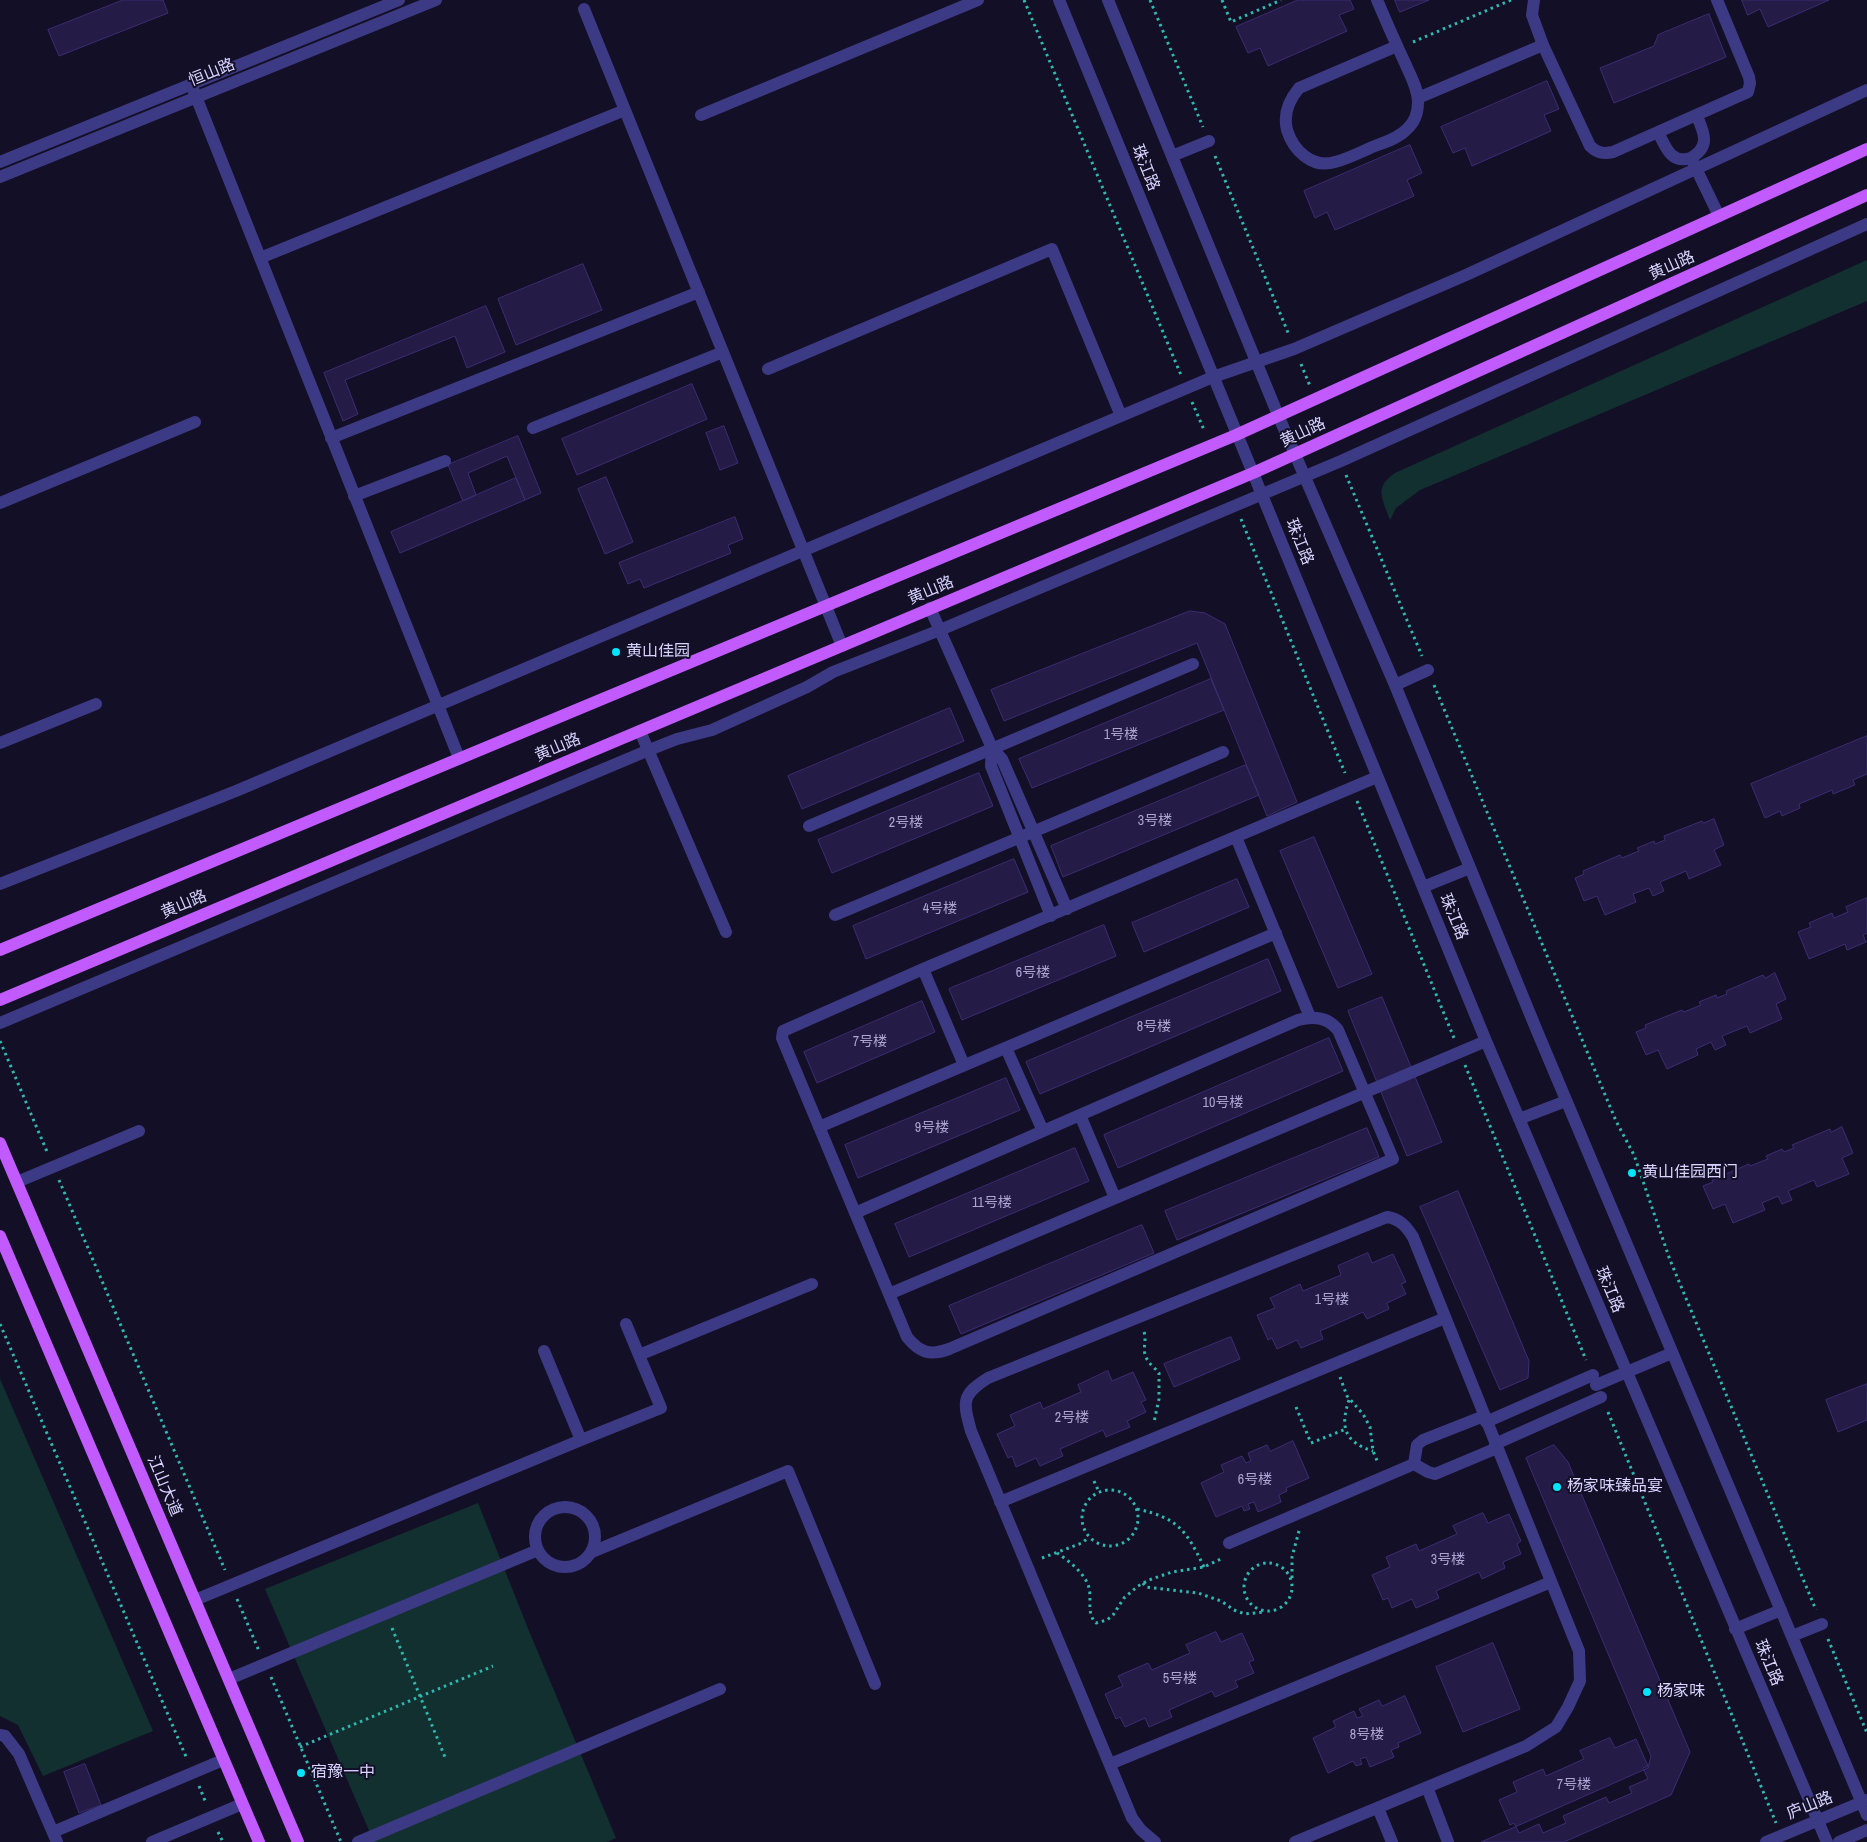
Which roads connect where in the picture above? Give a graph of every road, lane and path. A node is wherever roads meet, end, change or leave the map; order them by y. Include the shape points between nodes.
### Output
1 (399, 0) edge
2 (436, 0) edge
3 (978, 0) edge
4 (1024, 0) edge
5 (1058, 0) edge
6 (1108, 0) edge
7 (1150, 0) edge
8 (1222, 0) edge
9 (1281, 0) edge
10 (1377, 0) edge
11 (1511, 0) edge
12 (1534, 0) edge
13 (1717, 0) edge
14 (584, 9) dead end
15 (1543, 45) junction
16 (1398, 47) junction
17 (191, 84) junction
18 (1867, 90) edge
19 (196, 98) junction
20 (1418, 98) junction
21 (625, 110) junction
22 (701, 115) dead end
23 (1697, 116) junction
24 (1658, 132) junction
25 (1209, 141) junction
26 (1867, 149) edge
27 (1172, 156) junction
28 (0, 162) edge
29 (1694, 163) junction
30 (0, 177) edge
31 (1867, 195) edge
32 (1718, 216) junction
33 (1867, 224) edge
34 (260, 258) junction
35 (698, 292) junction
36 (1294, 348) junction
37 (723, 352) junction
38 (1256, 361) junction
39 (768, 369) dead end
40 (1213, 377) junction
41 (1187, 388) junction
42 (1315, 399) junction
43 (1121, 416) junction
44 (1278, 416) junction
45 (195, 422) dead end
46 (533, 428) dead end
47 (1236, 435) junction
48 (331, 438) junction
49 (1211, 445) junction
50 (1295, 455) junction
51 (445, 461) dead end
52 (1341, 461) junction
53 (1253, 473) junction
54 (1304, 477) junction
55 (1262, 495) junction
56 (354, 496) junction
57 (0, 503) edge
58 (1236, 506) junction
59 (804, 550) junction
60 (826, 606) junction
61 (930, 608) junction
62 (940, 630) junction
63 (842, 646) junction
64 (1192, 664) dead end
65 (1428, 670) junction
66 (1395, 685) junction
67 (96, 704) dead end
68 (438, 705) junction
69 (640, 731) junction
70 (0, 743) edge
71 (992, 748) junction
72 (649, 750) junction
73 (1223, 752) dead end
74 (459, 758) junction
75 (1377, 777) junction
76 (1352, 788) junction
77 (808, 826) dead end
78 (1034, 831) junction
79 (1020, 837) junction
80 (1236, 837) junction
81 (1470, 868) junction
82 (0, 884) edge
83 (1423, 887) junction
84 (1067, 909) junction
85 (835, 915) dead end
86 (1052, 916) junction
87 (726, 932) dead end
88 (1276, 933) junction
89 (0, 950) edge
90 (923, 969) junction
91 (0, 1000) edge
92 (1310, 1016) junction
93 (0, 1023) edge
94 (0, 1041) edge
95 (1486, 1041) junction
96 (1006, 1048) junction
97 (1460, 1052) junction
98 (964, 1066) junction
99 (1364, 1092) junction
100 (1566, 1101) junction
101 (1080, 1115) junction
102 (1520, 1119) junction
103 (819, 1126) junction
104 (139, 1131) dead end
105 (1043, 1131) junction
106 (0, 1143) edge
107 (53, 1166) junction
108 (16, 1182) junction
109 (1115, 1198) junction
110 (855, 1213) junction
111 (0, 1236) edge
112 (812, 1284) dead end
113 (889, 1294) junction
114 (1138, 1318) junction
115 (1445, 1318) junction
116 (0, 1324) edge
117 (626, 1324) dead end
118 (544, 1351) dead end
119 (1672, 1353) junction
120 (639, 1355) junction
121 (1334, 1364) junction
122 (1626, 1372) junction
123 (1597, 1386) junction
124 (1349, 1399) junction
125 (1296, 1407) dead end
126 (1485, 1419) junction
127 (1346, 1429) junction
128 (581, 1440) junction
129 (1151, 1440) junction
130 (1496, 1446) junction
131 (1373, 1450) junction
132 (1414, 1464) junction
133 (1386, 1476) junction
134 (1000, 1502) junction
135 (1137, 1509) junction
136 (1308, 1509) junction
137 (1088, 1538) junction
138 (1228, 1543) joint
139 (538, 1550) junction
140 (592, 1552) junction
141 (1057, 1553) junction
142 (1026, 1564) junction
143 (1204, 1567) junction
144 (1292, 1582) junction
145 (1551, 1582) junction
146 (1143, 1583) junction
147 (232, 1585) junction
148 (195, 1600) junction
149 (1781, 1610) junction
150 (1264, 1612) junction
151 (386, 1614) junction
152 (1822, 1624) junction
153 (1735, 1628) junction
154 (1792, 1636) junction
155 (265, 1664) junction
156 (493, 1666) dead end
157 (229, 1679) junction
158 (875, 1684) dead end
159 (720, 1689) dead end
160 (420, 1696) junction
161 (1867, 1733) edge
162 (0, 1735) edge
163 (300, 1747) junction
164 (445, 1757) dead end
165 (224, 1760) junction
166 (1110, 1764) junction
167 (193, 1772) junction
168 (1426, 1788) junction
169 (1864, 1801) edge
170 (242, 1804) junction
171 (1378, 1808) junction
172 (1867, 1815) edge
173 (212, 1816) junction
174 (1817, 1822) junction
175 (1867, 1830) edge
176 (1782, 1836) junction
177 (55, 1837) edge
178 (152, 1842) edge
179 (223, 1842) edge
180 (258, 1842) edge
181 (298, 1842) edge
182 (341, 1842) edge
183 (358, 1842) edge
184 (1155, 1842) edge
185 (1295, 1842) edge
186 (1392, 1842) edge
187 (1448, 1842) edge
188 (1766, 1842) edge
189 (1827, 1842) edge
190 (1838, 1842) edge

1 - 17 street, 恒山路
2 - 19 street, 恒山路
3 - 22 street
4 - 41 path
5 - 40 street, 珠江路
6 - 27 street, 珠江路
7 - 25 path
8 - 9 path via 1231,22
10 - 16 street
11 - 16 path
12 - 15 street via 1532,15
13 - 23 street via 1749,77 1750,88 1745,94
14 - 21 street
15 - 20 street
15 - 24 street via 1590,146 1596,152 1613,152
16 - 20 street
16 - 20 street via 1299,88 1286,112 1289,136 1305,158 1333,163 1407,130 1416,118
17 - 19 street
17 - 28 street, 恒山路
18 - 29 street
19 - 30 street, 恒山路
19 - 34 street
21 - 34 street
21 - 35 street
23 - 24 street
23 - 29 street via 1705,138
24 - 29 street via 1674,158
25 - 27 street
25 - 36 path
26 - 32 main road, 黄山路
27 - 38 street, 珠江路
29 - 32 street
29 - 36 street via 1466,275
31 - 50 main road, 黄山路
32 - 42 main road, 黄山路
33 - 52 street
34 - 48 street
35 - 37 street
35 - 48 street
36 - 38 street
36 - 42 path
37 - 46 street
37 - 59 street
38 - 40 street
38 - 44 street, 珠江路
39 - 43 street via 1052,249
40 - 41 street
40 - 47 street, 珠江路
41 - 43 street
41 - 49 path
42 - 44 main road, 黄山路
43 - 59 street
44 - 47 main road, 黄山路
44 - 50 street, 珠江路
45 - 57 street
47 - 49 main road, 黄山路
47 - 53 street, 珠江路
48 - 56 street
49 - 60 main road, 黄山路
50 - 53 main road, 黄山路
50 - 54 street, 珠江路
51 - 56 street
52 - 54 street
52 - 65 path
53 - 55 street, 珠江路
53 - 61 main road, 黄山路
54 - 55 street
54 - 66 street, 珠江路
55 - 58 street
55 - 75 street, 珠江路
56 - 68 street
58 - 62 street
58 - 76 path
59 - 60 street
59 - 68 street
60 - 63 street
60 - 74 main road, 黄山路
61 - 62 street
61 - 63 main road, 黄山路
62 - 71 street
62 - 72 street via 833,672 712,730
63 - 69 main road, 黄山路
64 - 71 street
65 - 66 street
65 - 152 path via 1616,1121 1634,1156 1670,1260
66 - 81 street, 珠江路
67 - 70 street
68 - 74 street
68 - 82 street
69 - 72 street
69 - 91 main road, 黄山路
71 - 77 street
71 - 78 street via 1002,759
71 - 79 street via 991,766
72 - 87 street
72 - 93 street
73 - 78 street
74 - 89 main road, 黄山路
75 - 76 street
75 - 83 street, 珠江路
76 - 80 street
76 - 97 path
78 - 79 street
78 - 84 street
79 - 85 street
79 - 86 street
80 - 84 street
80 - 88 street
81 - 83 street
81 - 100 street, 珠江路
83 - 95 street, 珠江路
84 - 86 street
86 - 90 street
88 - 92 street
88 - 96 street
90 - 98 street
90 - 103 street via 783,1030 782,1038
92 - 99 street via 1332,1022 1338,1030
92 - 101 street
94 - 107 path
95 - 97 street
95 - 102 street, 珠江路
96 - 98 street
96 - 105 street
97 - 99 street
97 - 123 path
98 - 103 street
99 - 109 street
99 - 113 street via 1393,1160 949,1349 925,1352 915,1346 907,1337
100 - 102 street
100 - 119 street, 珠江路
101 - 105 street
101 - 109 street
102 - 122 street, 珠江路
103 - 110 street
104 - 107 street
105 - 110 street
106 - 108 main road, 江山大道
107 - 108 street
107 - 147 path
108 - 148 main road, 江山大道
109 - 113 street
110 - 113 street
111 - 165 main road
112 - 120 street
114 - 115 street via 1387,1217 1396,1218 1413,1237
114 - 129 path via 1146,1338 1146,1357 1159,1373
114 - 134 street via 988,1378 973,1388 966,1398 966,1410 971,1431
115 - 121 street
115 - 126 street
116 - 167 path
117 - 120 street
118 - 128 street
119 - 122 street
119 - 149 street, 珠江路
120 - 128 street via 661,1408
121 - 124 path
121 - 129 street
122 - 123 street
122 - 153 street, 珠江路
123 - 126 street
123 - 130 street
123 - 176 path
124 - 127 path via 1344,1423
124 - 131 path via 1370,1427
125 - 127 path via 1311,1444
126 - 130 street
126 - 132 street via 1423,1440 1417,1446
127 - 131 path via 1352,1442
128 - 147 street
129 - 134 street
130 - 132 street via 1435,1474
130 - 145 street
131 - 133 path
132 - 133 street
133 - 136 street
134 - 142 street
135 - 137 path via 1136,1528 1124,1543 1105,1546
135 - 137 path via 1126,1495 1117,1491 1108,1490 1091,1496 1085,1503 1081,1521
135 - 143 path via 1154,1513 1181,1528
136 - 138 street
136 - 144 path via 1292,1557
137 - 141 path
138 - 143 path via 1222,1560
139 - 140 street via 543,1558 560,1567 569,1567 586,1559
139 - 140 street via 535,1535 540,1520 547,1512 567,1506 577,1508 592,1522 596,1538
139 - 151 street
140 - 158 street via 788,1471
141 - 142 path
141 - 146 path via 1080,1573 1089,1586 1090,1612 1096,1622 1107,1620 1124,1598
142 - 166 street
143 - 146 path via 1172,1572
144 - 150 path via 1293,1590 1286,1604 1280,1609
144 - 150 path via 1284,1568 1276,1564 1253,1568 1247,1574 1244,1582 1246,1598
145 - 166 street
145 - 168 street via 1579,1651 1580,1681 1556,1727 1526,1746
146 - 150 path via 1198,1593 1245,1614
147 - 148 street
147 - 155 path
148 - 157 main road, 江山大道
149 - 153 street
149 - 154 street, 珠江路
151 - 155 street
151 - 160 path
152 - 154 street
152 - 161 path
153 - 174 street, 珠江路
154 - 169 street, 珠江路
155 - 157 street
155 - 163 path
156 - 160 path
157 - 181 main road, 江山大道
159 - 183 street
160 - 163 path
160 - 164 path
162 - 177 street via 5,1736 19,1754
163 - 182 path
165 - 167 street
165 - 170 main road
166 - 184 street via 1132,1818
167 - 173 path
167 - 177 street
168 - 171 street
168 - 187 street
169 - 172 street, 珠江路
169 - 174 street, 庐山路
170 - 173 street
170 - 180 main road
171 - 185 street
171 - 186 street
173 - 178 street
173 - 179 path
174 - 176 street, 庐山路
174 - 189 street, 珠江路
175 - 190 street
176 - 188 street, 庐山路

